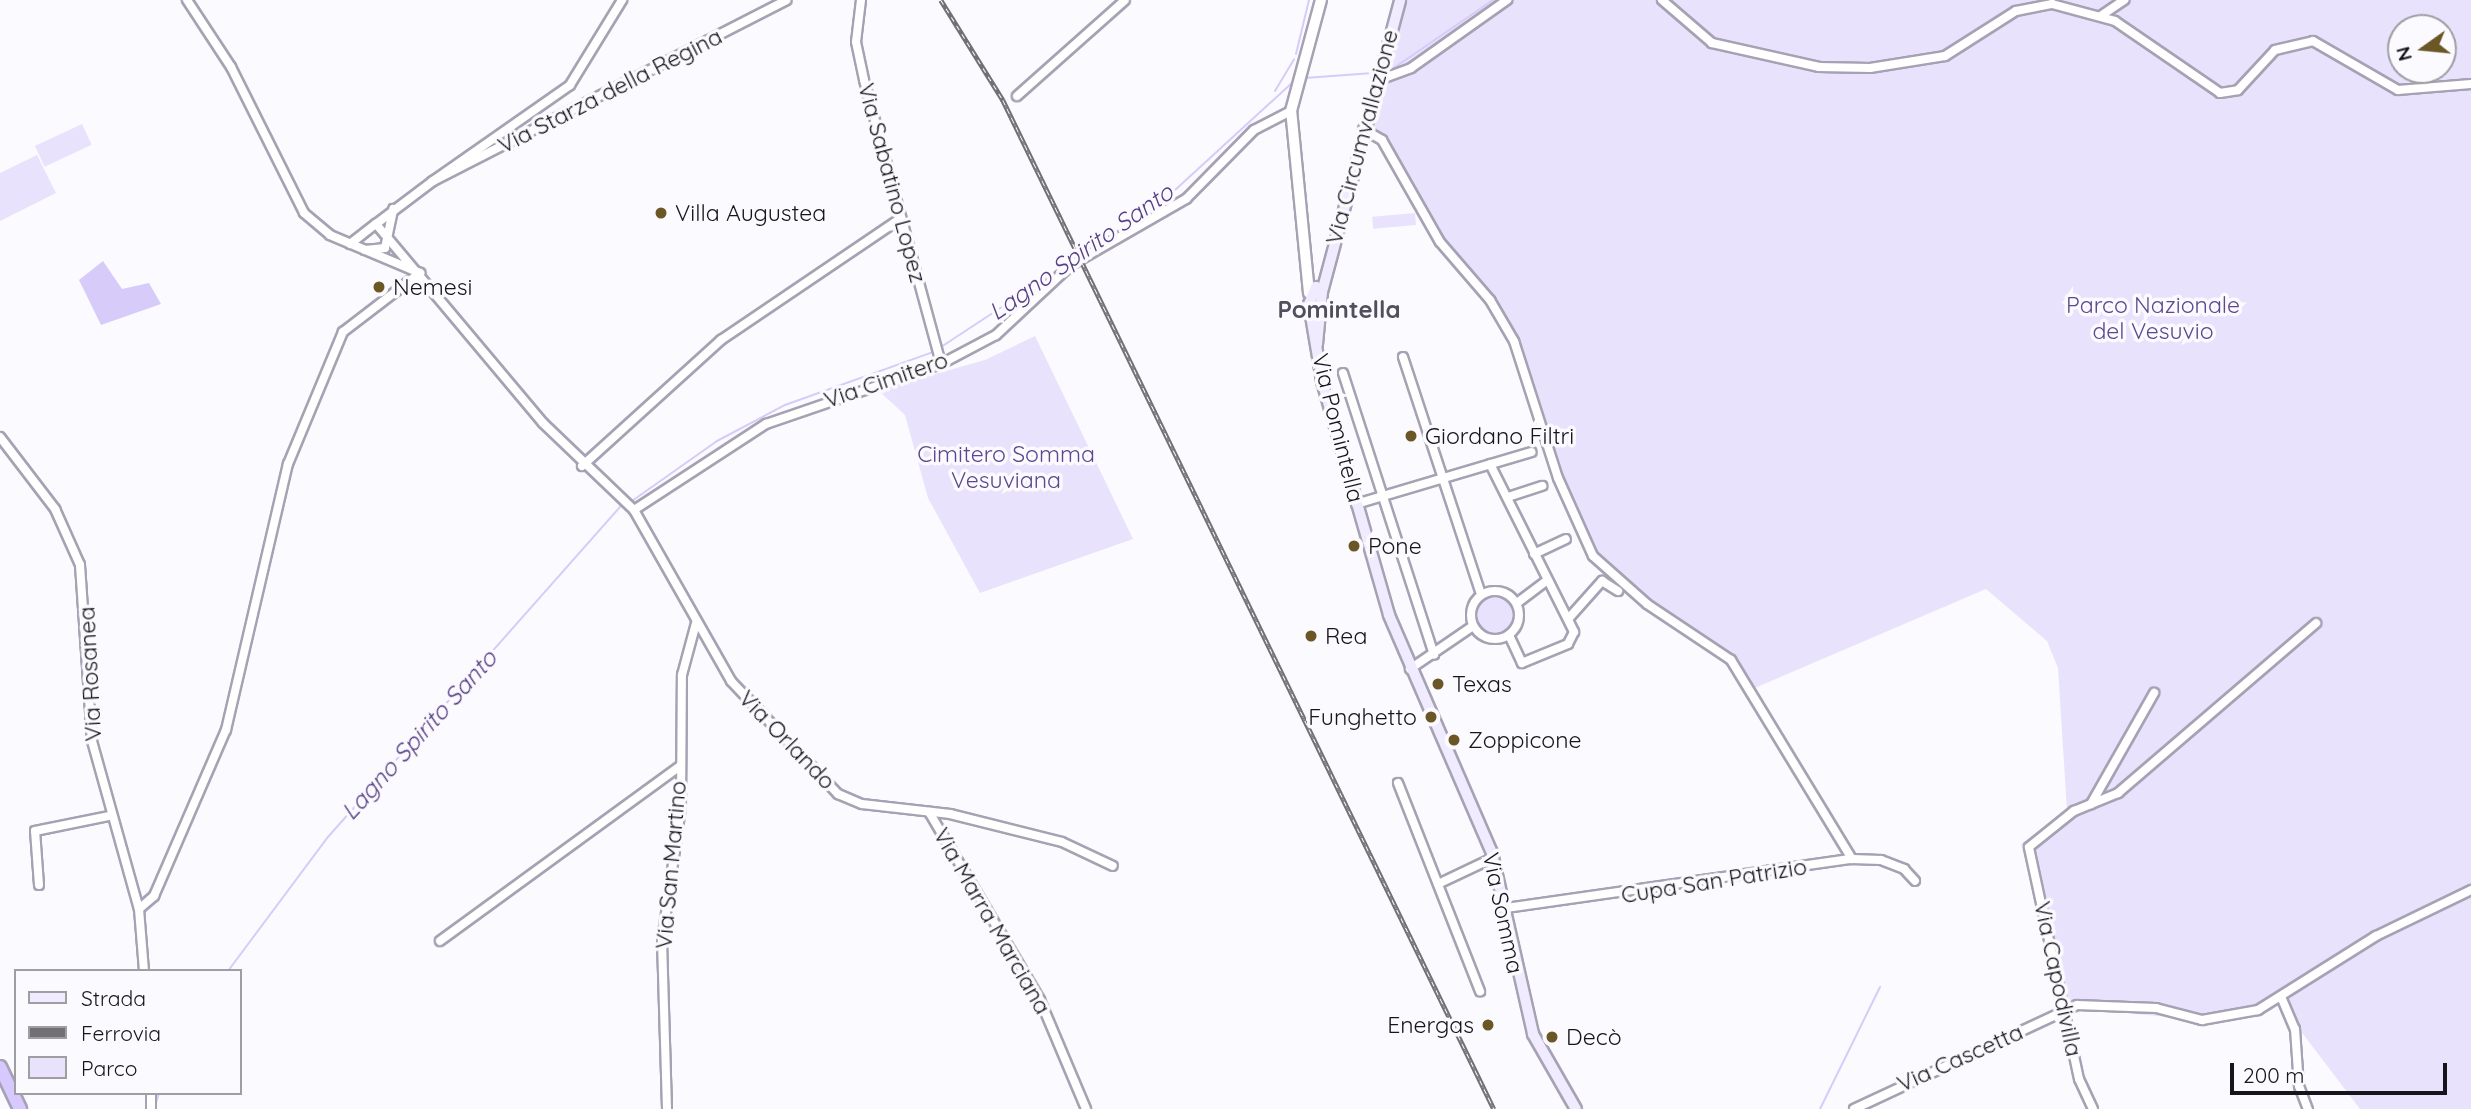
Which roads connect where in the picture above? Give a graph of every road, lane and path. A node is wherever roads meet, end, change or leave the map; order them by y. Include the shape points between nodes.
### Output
1 (187, 0) edge
2 (622, 0) edge
3 (786, 0) edge
4 (861, 0) edge
5 (1125, 0) edge
6 (1321, 0) edge
7 (1400, 0) edge
8 (1507, 0) edge
9 (1662, 0) edge
10 (2124, 0) edge
11 (2102, 15) junction
12 (1376, 81) junction
13 (2471, 84) edge
14 (1017, 96) dead end
15 (1291, 111) junction
16 (1363, 129) junction
17 (433, 181) junction
18 (393, 209) junction
19 (901, 218) junction
20 (376, 224) junction
21 (388, 236) junction
22 (350, 244) junction
23 (365, 250) junction
24 (420, 273) junction
25 (1315, 292) junction
26 (1403, 357) dead end
27 (941, 364) junction
28 (1343, 373) dead end
29 (0, 437) edge
30 (1531, 452) dead end
31 (1490, 464) junction
32 (582, 466) junction
33 (1446, 475) junction
34 (1542, 486) dead end
35 (1383, 494) junction
36 (1511, 496) junction
37 (1356, 504) junction
38 (634, 510) junction
39 (1566, 539) dead end
40 (1534, 554) junction
41 (1546, 580) junction
42 (1618, 591) dead end
43 (1481, 594) junction
44 (1517, 603) junction
45 (1569, 618) junction
46 (696, 623) junction
47 (2316, 623) dead end
48 (1474, 625) junction
49 (1508, 635) junction
50 (1434, 654) junction
51 (1410, 668) junction
52 (2154, 693) dead end
53 (1435, 713) joint
54 (680, 766) junction
55 (1398, 783) dead end
56 (2091, 804) junction
57 (929, 812) junction
58 (109, 816) junction
59 (1493, 858) junction
60 (1852, 859) junction
61 (1113, 866) dead end
62 (1914, 881) dead end
63 (39, 884) dead end
64 (1438, 884) junction
65 (2471, 890) edge
66 (1506, 908) junction
67 (139, 909) junction
68 (440, 941) dead end
69 (144, 969) edge
70 (1480, 991) dead end
71 (2282, 999) junction
72 (2068, 1010) junction
73 (0, 1067) edge
74 (20, 1109) edge
75 (667, 1109) edge
76 (1086, 1109) edge
77 (1576, 1109) edge
78 (1854, 1109) edge
79 (2093, 1109) edge
80 (2308, 1109) edge

1 - 22 street via 231,67 304,213
2 - 17 street, Via Starza della Regina via 570,85
3 - 17 street, Via Starza della Regina
4 - 19 street, Via Sabatino Lopez via 856,42
5 - 14 street
6 - 15 street
7 - 12 main road, Via Circumvallazione
8 - 12 street via 1410,68
9 - 11 street via 1712,43 1847,70 1945,57 2016,11 2038,5
10 - 11 street
11 - 13 street via 2220,93 2238,90 2275,50 2313,41 2398,90
12 - 16 main road, Via Circumvallazione
15 - 25 street, Via Pomintella via 1306,272
15 - 27 street, Via Cimitero via 1254,130 1186,199 1071,265 996,335
16 - 25 main road, Via Circumvallazione via 1325,274
16 - 60 street via 1382,140 1446,251 1509,331 1558,478 1593,556 1738,670
17 - 18 street, Via Starza della Regina
18 - 20 street, Via Starza della Regina
18 - 21 street
19 - 27 street, Via Sabatino Lopez
19 - 32 street via 721,340
20 - 21 street
20 - 22 street, Via Starza della Regina
21 - 23 street via 385,248
21 - 24 street
22 - 23 street
23 - 24 street
24 - 32 street
24 - 67 street via 343,331 288,464 226,730 154,896
25 - 37 main road, Via Pomintella via 1317,344
26 - 33 street
27 - 38 street, Via Cimitero via 766,424
28 - 35 street
29 - 58 street, Via Rosanea via 55,509 78,557 86,599 89,717
30 - 31 street
31 - 33 street
31 - 36 street
32 - 38 street
33 - 35 street
33 - 43 street
34 - 36 street
35 - 37 street
35 - 50 street
36 - 40 street
37 - 51 main road, Via Pomintella
38 - 46 street, Via Orlando
39 - 40 street
40 - 41 street
41 - 44 street
41 - 45 street
42 - 45 street via 1602,581
43 - 44 street via 1497,590
43 - 48 street via 1471,612
44 - 49 street via 1520,617
45 - 49 street via 1574,632 1567,644 1522,663
46 - 54 street, Via San Martino via 682,675
46 - 57 street, Via Orlando via 743,697 838,794 862,804
47 - 56 street via 2161,759 2118,793
48 - 49 street via 1493,639
48 - 50 street
50 - 51 street
51 - 53 main road, Via Pomintella
52 - 56 street
53 - 59 main road, Via Somma
54 - 68 street
54 - 75 street, Via San Martino via 681,807 662,941
55 - 64 street
56 - 72 street, Via Capodivilla via 2029,847
57 - 61 street, Via Orlando via 1062,842
57 - 76 street, Via Marra Marciana via 1040,1000
58 - 63 street via 35,831
58 - 67 street, Via Rosanea
59 - 64 street
59 - 66 main road, Via Somma
60 - 62 street, Cupa San Patrizio via 1881,860 1904,869
60 - 66 street, Cupa San Patrizio
64 - 70 street
65 - 71 street, Via Cascetta via 2376,936
66 - 77 main road, Via Somma via 1533,1034
67 - 69 street, Via Rosanea
71 - 72 street, Via Cascetta via 2202,1020 2102,1002
71 - 80 street via 2295,1029 2299,1086
72 - 78 street, Via Cascetta
72 - 79 street, Via Capodivilla via 2079,1079
73 - 74 highway

